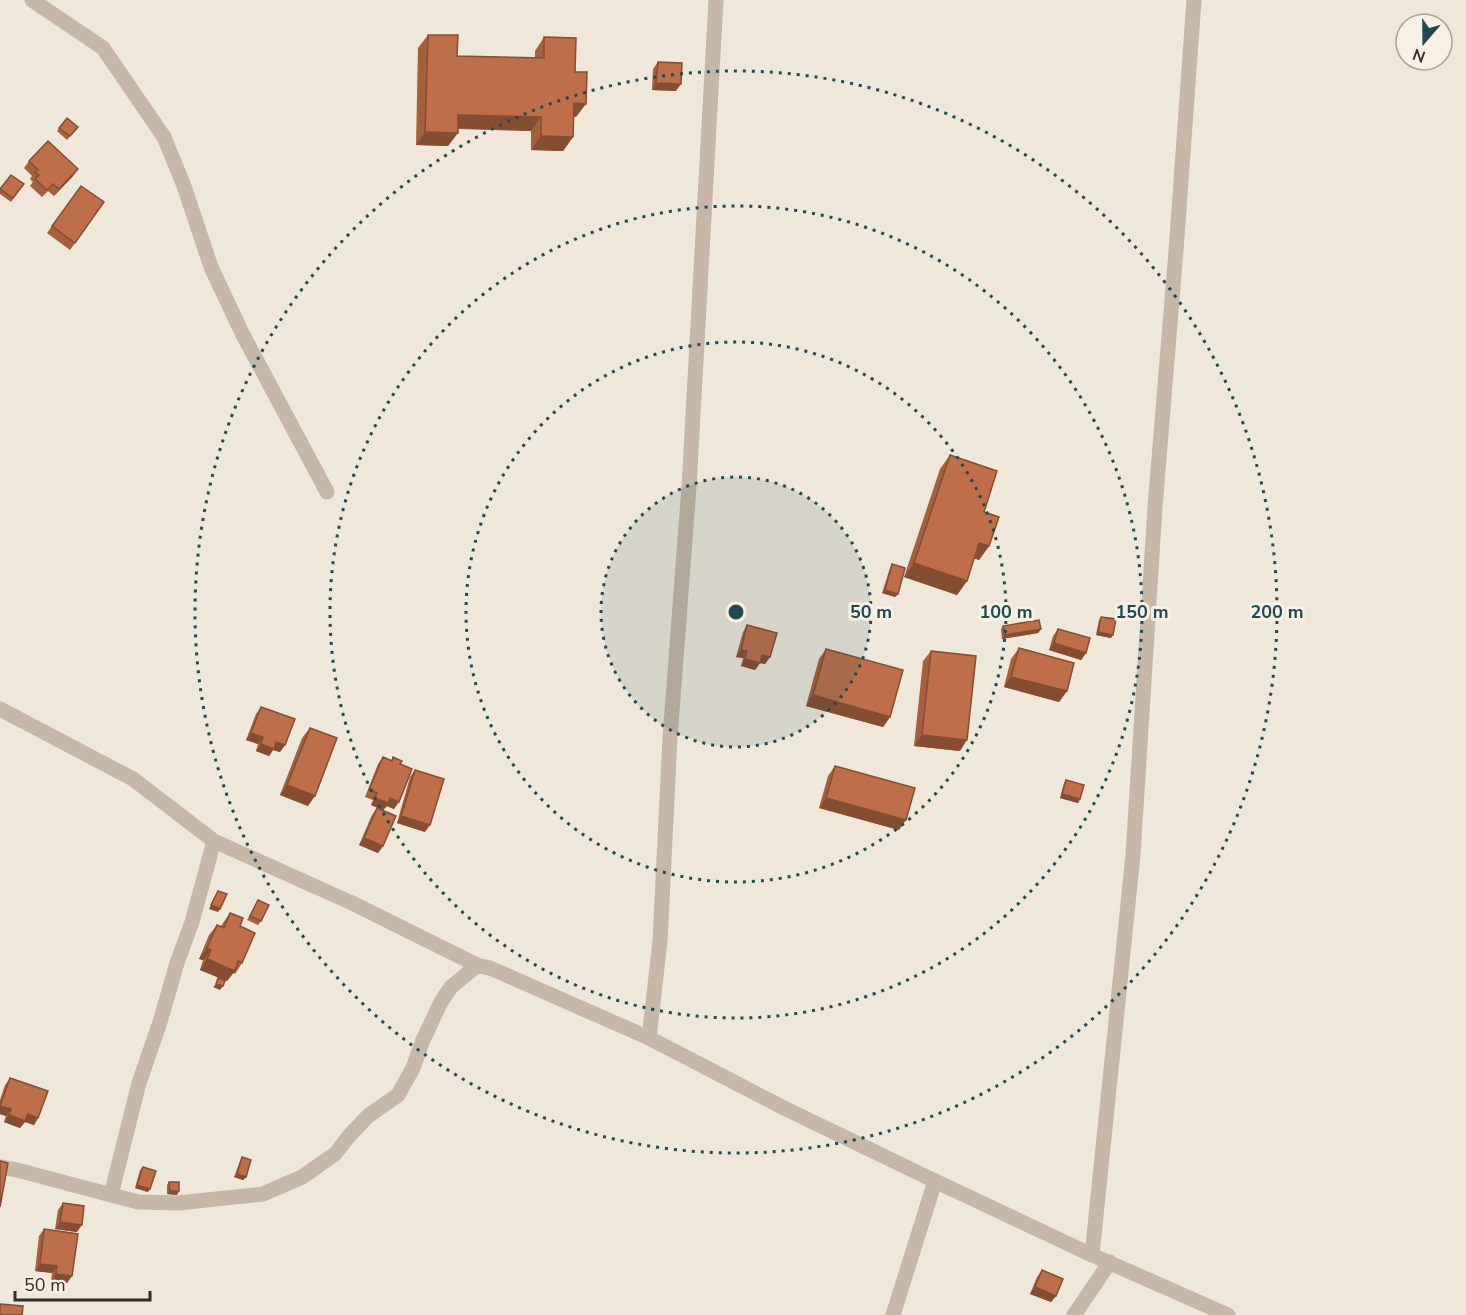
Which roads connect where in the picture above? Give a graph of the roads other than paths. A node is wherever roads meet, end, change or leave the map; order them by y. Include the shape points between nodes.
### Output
1 (32, 0) edge
2 (716, 0) edge
3 (1194, 0) edge
4 (327, 492) dead end
5 (0, 709) edge
6 (214, 841) junction
7 (479, 966) junction
8 (649, 1038) junction
9 (0, 1167) edge
10 (935, 1181) junction
11 (111, 1195) junction
12 (1092, 1255) junction
13 (1110, 1262) junction
14 (893, 1315) edge
15 (1074, 1315) edge
16 (1228, 1315) edge

1 - 4 street via 103,48 164,137 211,267
2 - 8 street via 660,940
3 - 12 street via 1133,855
5 - 6 street via 133,779
6 - 7 street
6 - 11 street via 139,1083
7 - 8 street
7 - 11 street via 451,987 441,1002 398,1095 368,1116 335,1154 302,1177 263,1194 179,1203 138,1202
8 - 10 street
9 - 11 street
10 - 12 street
10 - 14 street
12 - 13 street
13 - 15 street
13 - 16 street

